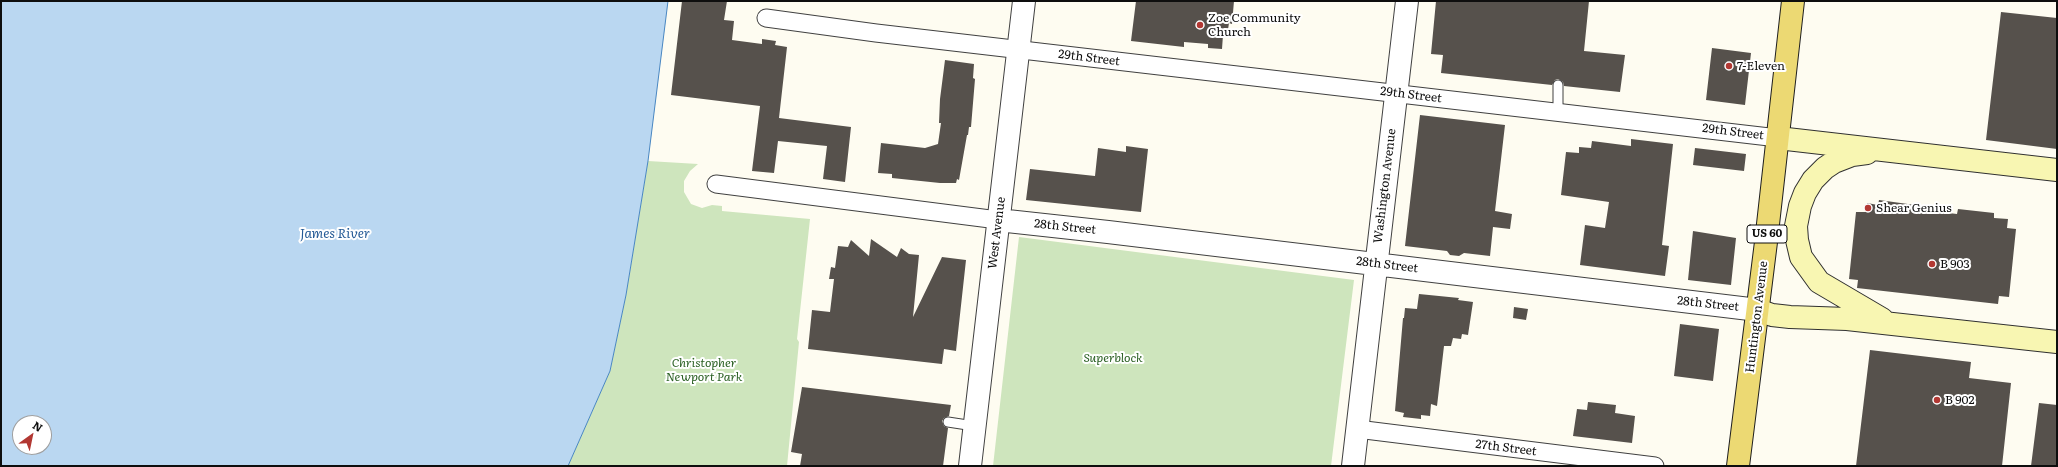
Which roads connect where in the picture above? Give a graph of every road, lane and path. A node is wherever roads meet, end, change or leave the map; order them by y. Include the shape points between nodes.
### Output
1 (1024, 1) edge
2 (1407, 1) edge
3 (1793, 1) edge
4 (766, 18) dead end
5 (1018, 50) junction
6 (1558, 85) dead end
7 (1396, 93) junction
8 (1558, 112) junction
9 (1778, 138) junction
10 (1889, 151) junction
11 (2057, 170) edge
12 (716, 184) dead end
13 (998, 220) junction
14 (1376, 264) junction
15 (1758, 310) junction
16 (1890, 323) junction
17 (2057, 342) edge
18 (948, 422) dead end
19 (974, 426) junction
20 (1357, 429) junction
21 (970, 466) edge
22 (1353, 466) edge
23 (1655, 466) edge
24 (1738, 466) edge

1 - 5 street, West Avenue
2 - 7 street, Washington Avenue
3 - 9 main road, Huntington Avenue / US 60
4 - 5 street, 29th Street
5 - 7 street, 29th Street
5 - 13 street, West Avenue
6 - 8 lane
7 - 8 street, 29th Street
7 - 14 street, Washington Avenue
8 - 9 street, 29th Street
9 - 10 main road, 29th Street
9 - 15 main road, Huntington Avenue / US 60
10 - 11 main road, 29th Street
10 - 16 main road via 1852,155 1825,168 1805,193 1796,226 1801,257 1819,282
12 - 13 street, 28th Street
13 - 14 street, 28th Street
13 - 19 street, West Avenue
14 - 15 street, 28th Street
14 - 20 street, Washington Avenue
15 - 16 main road, 28th Street via 1790,317
15 - 24 main road, Huntington Avenue / US 60
16 - 17 main road, 28th Street
18 - 19 lane
19 - 21 street, West Avenue
20 - 22 street, Washington Avenue
20 - 23 street, 27th Street

